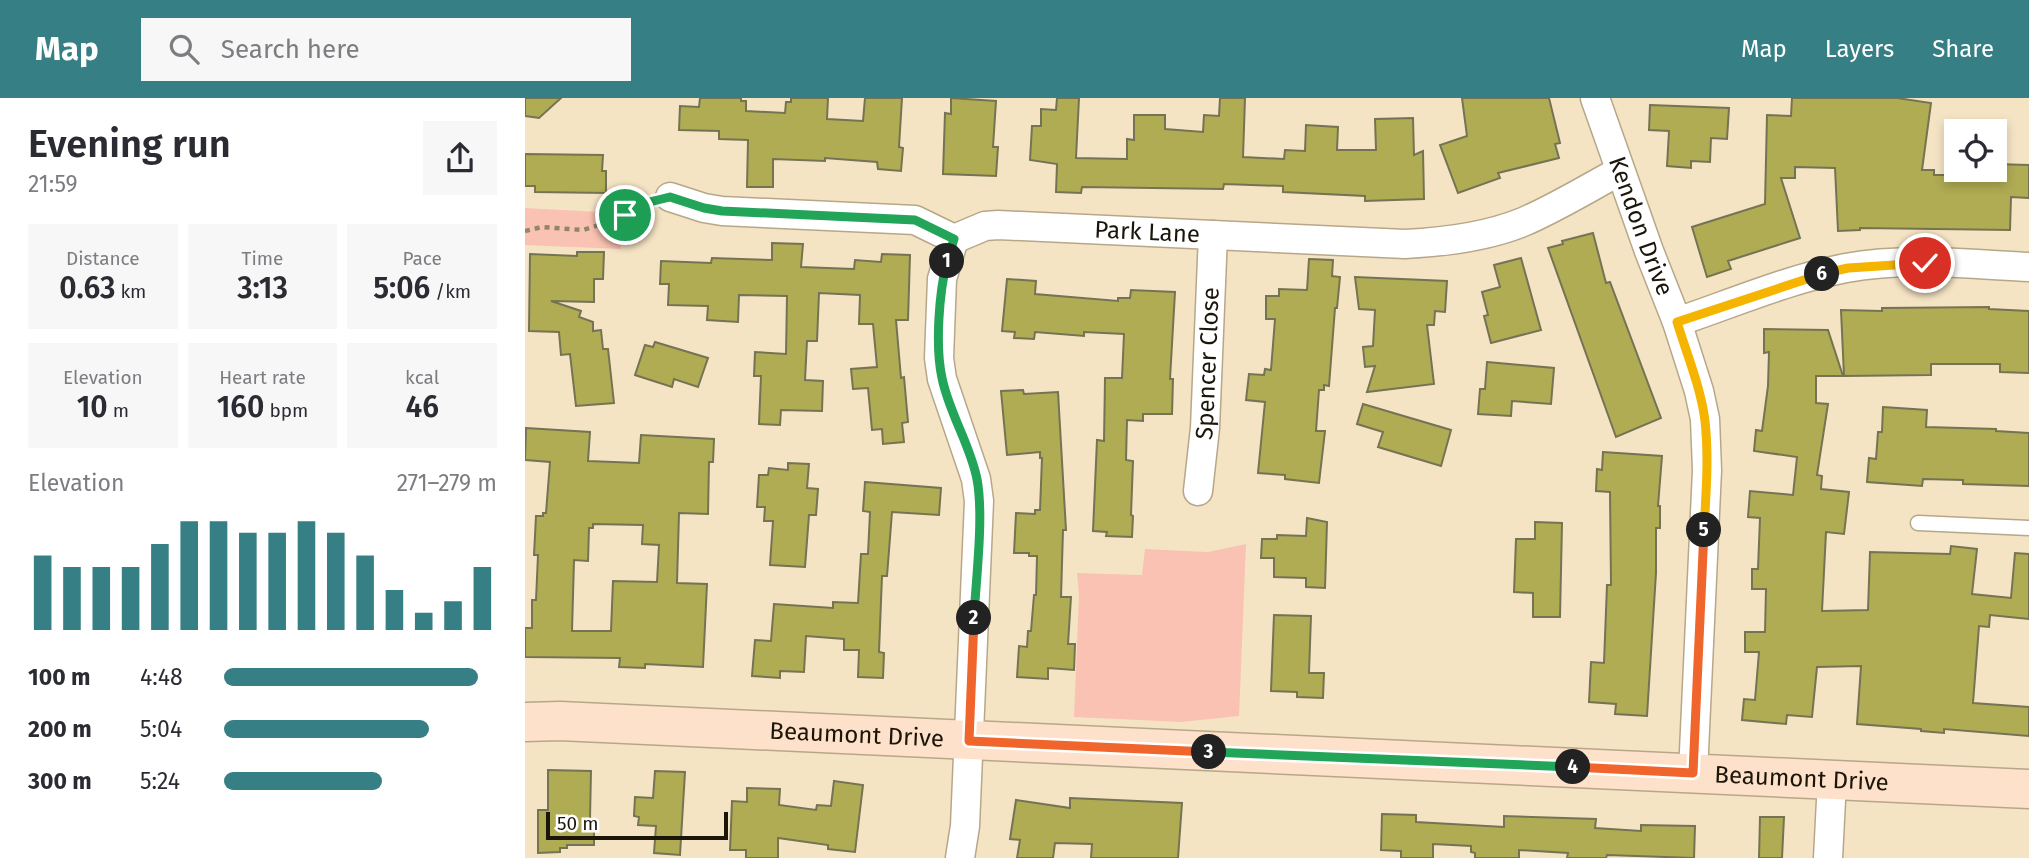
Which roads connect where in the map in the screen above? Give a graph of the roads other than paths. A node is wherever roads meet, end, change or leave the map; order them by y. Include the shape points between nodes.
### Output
1 (1595, 98) edge
2 (1620, 171) junction
3 (670, 197) road end
4 (1213, 235) junction
5 (954, 239) junction
6 (2029, 267) edge
7 (1677, 322) junction
8 (1198, 491) dead end
9 (1918, 523) dead end
10 (2029, 528) edge
11 (525, 722) edge
12 (969, 741) junction
13 (1693, 773) junction
14 (1832, 780) junction
15 (2029, 789) edge
16 (960, 858) edge
17 (1828, 858) edge

1 - 2 street, Kendon Drive
2 - 4 street, Park Lane via 1521,223 1442,242
2 - 7 street, Kendon Drive
3 - 5 street via 722,211 915,220
4 - 5 street, Park Lane via 998,225
4 - 8 street, Spencer Close
5 - 12 street via 942,279 939,358 973,466 979,501
6 - 7 street via 1925,263 1848,268
7 - 13 street, Kendon Drive via 1699,390 1706,446
9 - 10 lane
11 - 12 street, Beaumont Drive
12 - 13 street, Beaumont Drive
12 - 16 street
13 - 14 street, Beaumont Drive
14 - 15 street, Beaumont Drive
14 - 17 street

